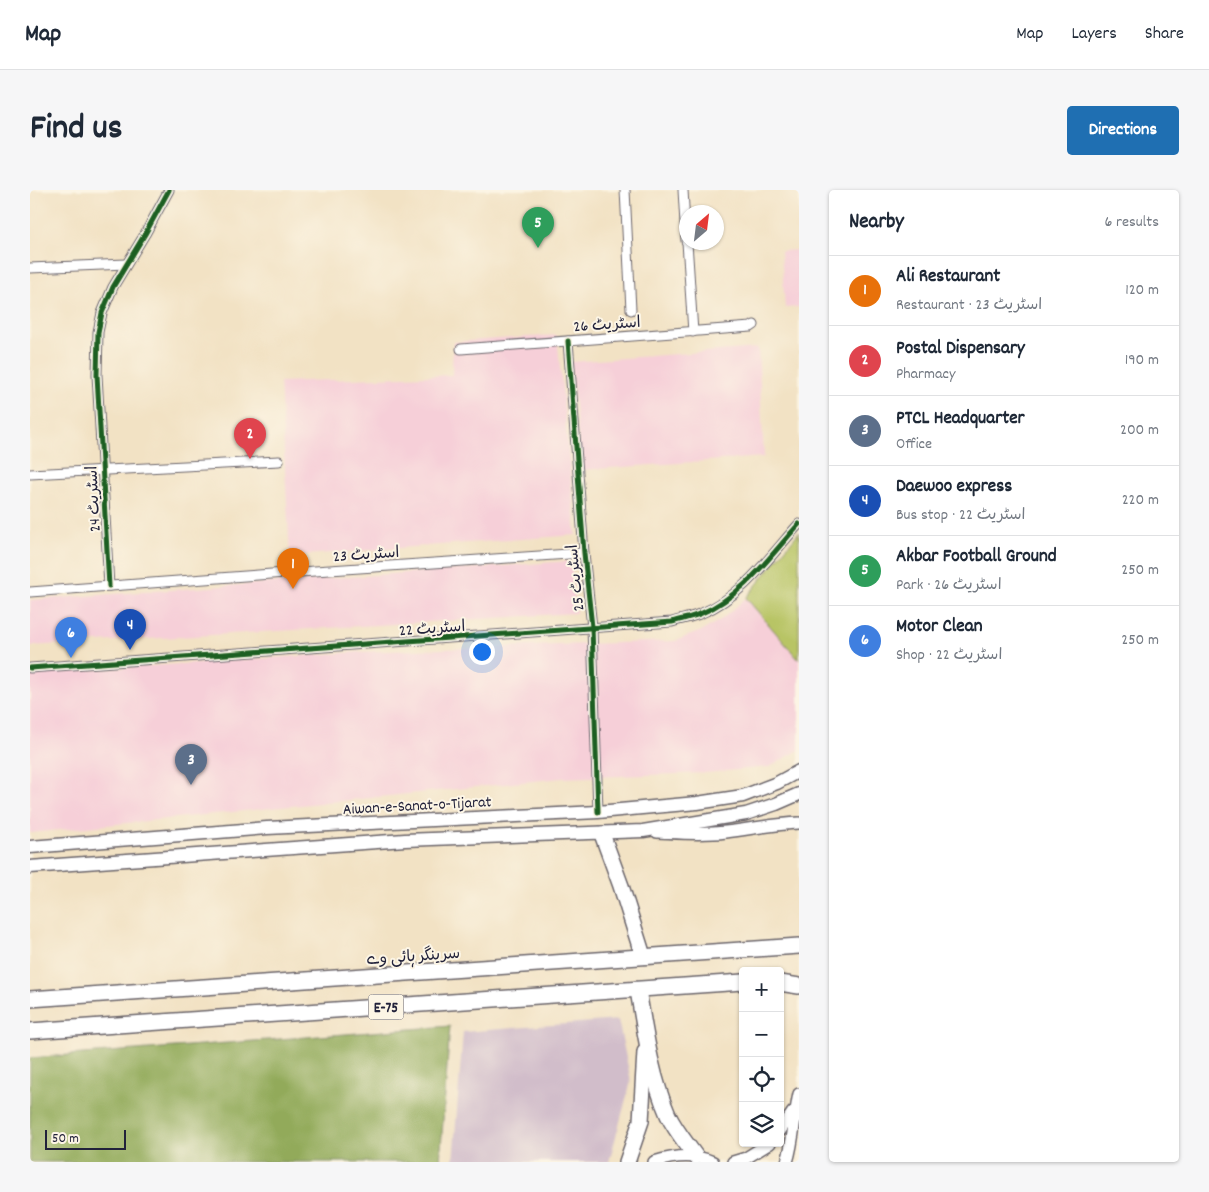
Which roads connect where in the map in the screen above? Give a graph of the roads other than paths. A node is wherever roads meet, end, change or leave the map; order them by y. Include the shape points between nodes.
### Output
1 (169, 190) edge
2 (625, 190) edge
3 (683, 190) edge
4 (684, 205) edge
5 (688, 250) edge
6 (126, 264) junction
7 (30, 268) edge
8 (632, 310) dead end
9 (754, 325) dead end
10 (693, 332) junction
11 (568, 341) junction
12 (461, 349) dead end
13 (279, 461) dead end
14 (103, 470) junction
15 (30, 474) edge
16 (799, 524) edge
17 (584, 553) junction
18 (109, 586) junction
19 (30, 592) edge
20 (592, 627) junction
21 (30, 668) edge
22 (799, 771) edge
23 (799, 794) edge
24 (598, 812) junction
25 (799, 823) edge
26 (643, 831) junction
27 (602, 834) junction
28 (30, 847) edge
29 (30, 867) edge
30 (799, 935) edge
31 (799, 946) edge
32 (762, 949) junction
33 (643, 956) junction
34 (799, 978) edge
35 (784, 979) edge
36 (739, 982) edge
37 (784, 984) edge
38 (799, 986) edge
39 (638, 990) junction
40 (30, 999) edge
41 (30, 1031) edge
42 (646, 1040) junction
43 (799, 1094) edge
44 (796, 1109) junction
45 (784, 1126) edge
46 (764, 1147) edge
47 (696, 1157) junction
48 (627, 1162) edge
49 (654, 1162) edge
50 (713, 1162) edge
51 (734, 1162) edge
52 (787, 1162) edge

1 - 6 street, اسٹریٹ 24
2 - 8 street
3 - 4 street
5 - 10 street
6 - 7 street
6 - 14 street, اسٹریٹ 24 via 102,313 98,332 97,375
9 - 10 street, اسٹریٹ 26
10 - 11 street, اسٹریٹ 26
11 - 12 street, اسٹریٹ 26
11 - 17 street, اسٹریٹ 25
13 - 14 street
14 - 15 street
14 - 18 street, اسٹریٹ 24
16 - 20 street, اسٹریٹ 22 via 746,584 702,613 672,622
17 - 18 street, اسٹریٹ 23
17 - 20 street, اسٹریٹ 25
18 - 19 street, اسٹریٹ 23
20 - 21 street, اسٹریٹ 22
20 - 24 street, اسٹریٹ 25
22 - 24 main road, Aiwan-e-Sanat-o-Tijarat via 777,784 725,800
23 - 26 main road via 746,814
24 - 28 main road, Aiwan-e-Sanat-o-Tijarat via 267,828
25 - 26 street via 704,834
26 - 27 main road
27 - 29 main road via 405,840
27 - 33 highway
30 - 32 highway
31 - 32 highway, سرینگر ہائی وے / E-75
32 - 33 highway, سرینگر ہائی وے / E-75
33 - 40 highway, سرینگر ہائی وے / E-75
34 - 35 highway
36 - 39 highway, E-75
37 - 38 highway
39 - 41 highway, E-75
39 - 42 highway
42 - 47 highway via 669,1116
42 - 48 highway via 641,1120
43 - 44 street
44 - 45 street
44 - 52 street
46 - 51 street
47 - 49 street via 668,1157
47 - 50 street

